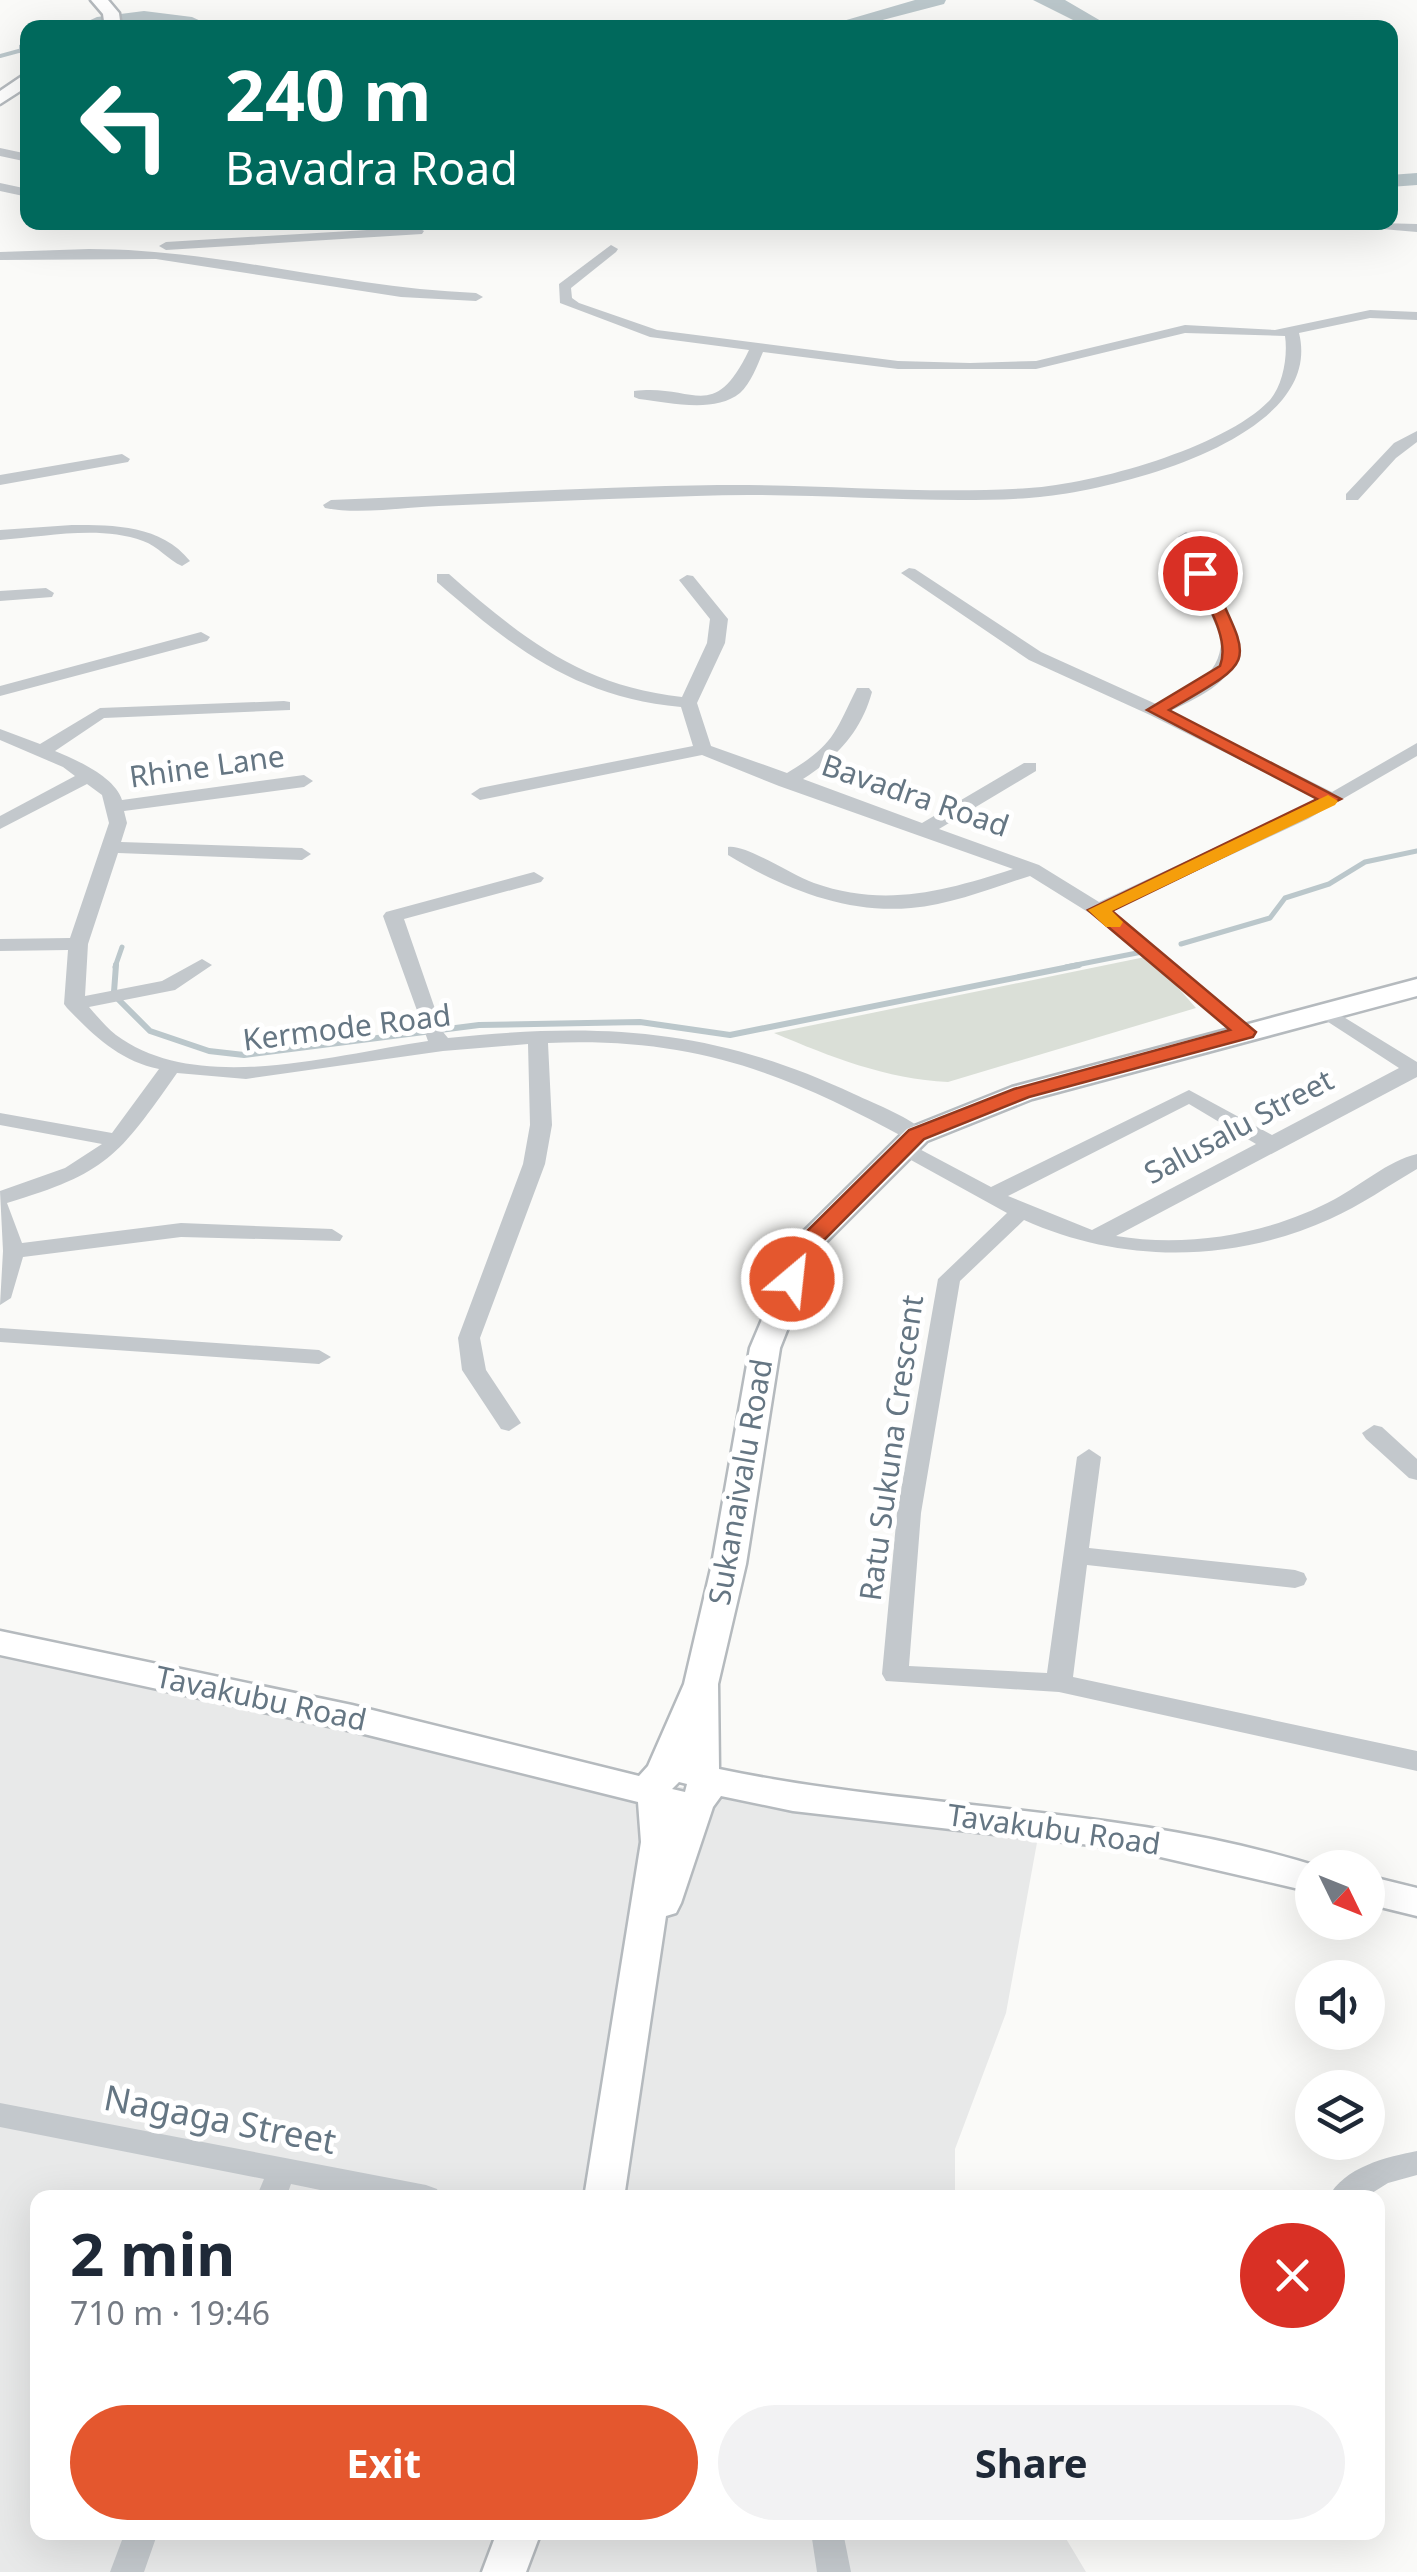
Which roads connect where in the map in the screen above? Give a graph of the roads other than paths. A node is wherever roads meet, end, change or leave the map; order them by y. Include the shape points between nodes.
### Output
1 (417, 231) dead end
2 (611, 249) dead end
3 (125, 253) junction
4 (0, 256) edge
5 (476, 297) dead end
6 (1417, 316) edge
7 (1291, 332) junction
8 (758, 348) junction
9 (639, 394) dead end
10 (1417, 436) edge
11 (122, 459) dead end
12 (0, 480) edge
13 (1352, 498) dead end
14 (331, 505) dead end
15 (0, 536) edge
16 (1186, 537) dead end
17 (182, 561) dead end
18 (909, 572) dead end
19 (443, 578) dead end
20 (687, 580) dead end
21 (46, 593) dead end
22 (0, 596) edge
23 (201, 637) dead end
24 (0, 691) edge
25 (863, 692) dead end
26 (688, 703) junction
27 (284, 706) dead end
28 (1156, 710) junction
29 (0, 734) edge
30 (1417, 748) edge
31 (703, 749) junction
32 (42, 752) junction
33 (1030, 768) dead end
34 (91, 775) junction
35 (304, 782) dead end
36 (786, 782) junction
37 (480, 794) dead end
38 (1332, 799) junction
39 (116, 806) junction
40 (0, 823) edge
41 (924, 830) junction
42 (110, 847) junction
43 (735, 851) dead end
44 (302, 854) dead end
45 (1032, 869) junction
46 (534, 878) dead end
47 (1098, 910) junction
48 (78, 944) junction
49 (0, 945) edge
50 (202, 965) dead end
51 (1417, 987) edge
52 (74, 1004) junction
53 (1328, 1014) junction
54 (1246, 1032) junction
55 (435, 1034) junction
56 (538, 1040) junction
57 (170, 1069) junction
58 (1415, 1070) edge
59 (0, 1119) edge
60 (117, 1140) junction
61 (909, 1142) junction
62 (1272, 1144) junction
63 (1417, 1160) edge
64 (993, 1195) junction
65 (0, 1198) edge
66 (0, 1208) edge
67 (1022, 1211) junction
68 (332, 1236) dead end
69 (1094, 1238) junction
70 (14, 1251) junction
71 (0, 1298) edge
72 (0, 1335) edge
73 (320, 1357) dead end
74 (509, 1424) dead end
75 (1374, 1434) dead end
76 (1089, 1456) dead end
77 (1417, 1472) edge
78 (1074, 1555) junction
79 (1295, 1579) dead end
80 (0, 1642) edge
81 (1059, 1683) junction
82 (701, 1684) junction
83 (1417, 1761) edge
84 (658, 1783) junction
85 (700, 1789) junction
86 (1295, 1874) edge
87 (1385, 1894) edge
88 (1417, 1902) edge
89 (645, 1948) junction
90 (0, 2115) edge
91 (1417, 2162) edge
92 (276, 2185) edge
93 (334, 2190) edge
94 (605, 2190) edge
95 (1350, 2190) edge
96 (139, 2540) edge
97 (516, 2540) edge
98 (828, 2540) edge
99 (127, 2572) edge
100 (504, 2572) edge
101 (834, 2572) edge

1 - 3 street
2 - 8 street via 564,288 565,300 638,331
3 - 4 street
3 - 5 street via 422,297
6 - 7 street via 1370,314
7 - 8 street via 1164,332 1014,367 898,365
7 - 14 street via 1284,392 1246,426 1198,449 1050,490 718,490
8 - 9 street via 728,393
10 - 13 street via 1393,451
11 - 12 street
15 - 17 street via 140,533 173,547
16 - 28 street via 1233,655 1228,668
18 - 28 street via 1035,656
19 - 26 street via 518,642 565,667 612,690
20 - 26 street via 719,619 716,642
21 - 22 street
23 - 24 street
25 - 36 street via 839,743
26 - 31 street
27 - 32 street via 100,713
28 - 38 street
29 - 32 street
30 - 38 street
31 - 36 street, Bavadra Road
31 - 37 street
32 - 34 street
33 - 41 street
34 - 39 street
34 - 40 street
35 - 39 street, Rhine Lane
36 - 41 street, Bavadra Road
38 - 47 street
39 - 42 street
41 - 45 street, Bavadra Road
42 - 44 street
42 - 48 street
43 - 45 street via 797,883 885,903 932,900
45 - 47 street, Bavadra Road
46 - 55 street via 394,916
47 - 54 street, Bavadra Road
48 - 49 street
48 - 52 street
50 - 52 street via 168,986
51 - 53 main road, Sukanaivalu Road
52 - 57 street, Kermode Road via 109,1041
53 - 54 main road, Sukanaivalu Road
53 - 58 street
54 - 61 main road, Sukanaivalu Road via 1022,1093
55 - 56 street, Kermode Road
55 - 57 street, Kermode Road via 264,1071
56 - 61 street, Kermode Road via 600,1035 705,1045 834,1090
56 - 74 street via 541,1125 534,1164 469,1338 474,1370
57 - 60 street
58 - 62 street, Salusalu Street
59 - 60 street
60 - 65 street via 94,1161
61 - 64 street, Kermode Road
61 - 82 main road, Sukanaivalu Road via 806,1245 765,1348 729,1564
62 - 64 street via 1193,1096
62 - 69 street, Salusalu Street
63 - 69 street, Kermode Road via 1315,1218 1266,1235 1193,1246
64 - 67 street, Kermode Road
66 - 70 street
67 - 69 street, Kermode Road
67 - 81 street, Ratu Sukuna Crescent via 949,1280 909,1513 895,1674
68 - 70 street via 181,1230
70 - 71 street
72 - 73 street
75 - 77 street
76 - 78 street
78 - 79 street
78 - 81 street
80 - 84 main road, Tavakubu Road via 522,1759
81 - 83 street, Ratu Sukuna Crescent
82 - 84 main road, Sukanaivalu Road
82 - 85 main road, Sukanaivalu Road
84 - 85 main road, Tavakubu Road via 678,1807
84 - 89 main road, Sukanaivalu Road via 659,1842
85 - 86 main road, Tavakubu Road via 1126,1835
85 - 89 main road, Sukanaivalu Road
87 - 88 main road
89 - 94 main road, Sukanaivalu Road
90 - 92 street, Nagaga Street
91 - 95 street via 1391,2167
92 - 93 street, Nagaga Street
96 - 99 street
97 - 100 main road
98 - 101 street

